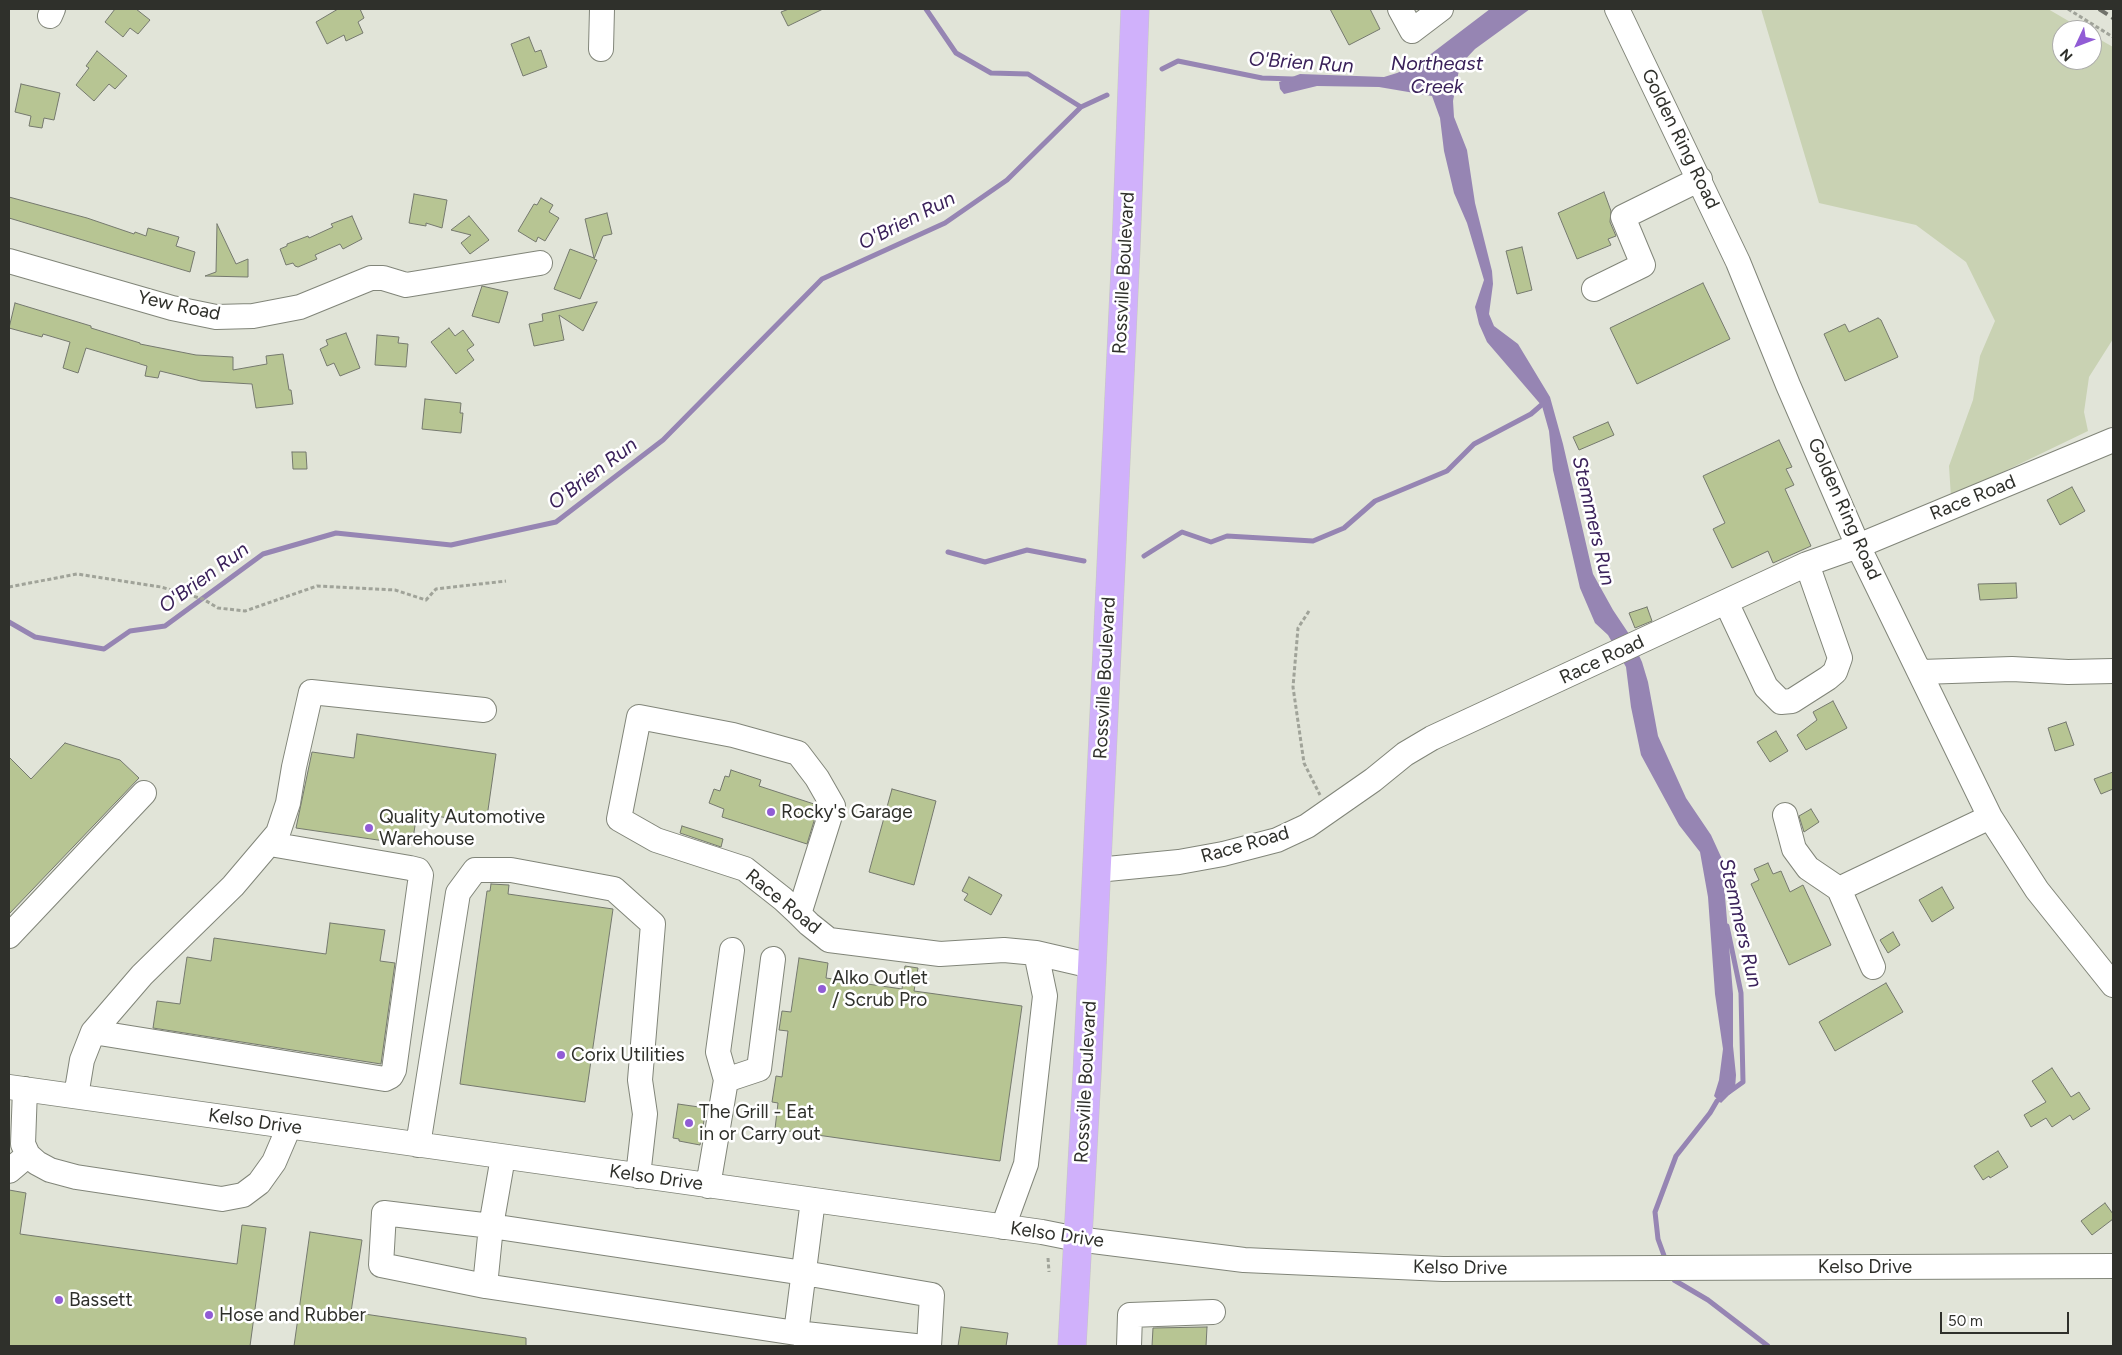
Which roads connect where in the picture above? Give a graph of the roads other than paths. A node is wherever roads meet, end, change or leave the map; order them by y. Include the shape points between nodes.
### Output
1 (602, 9) edge
2 (1134, 9) edge
3 (1400, 9) edge
4 (1617, 9) edge
5 (1435, 11) edge
6 (600, 49) dead end
7 (1700, 180) junction
8 (9, 261) edge
9 (540, 263) dead end
10 (1594, 289) dead end
11 (2113, 440) edge
12 (1858, 546) junction
13 (1807, 564) junction
14 (1726, 602) junction
15 (2113, 671) edge
16 (1921, 672) junction
17 (484, 710) dead end
18 (144, 793) dead end
19 (1785, 815) dead end
20 (1990, 817) junction
21 (270, 844) junction
22 (1097, 870) junction
23 (1839, 888) junction
24 (798, 914) junction
25 (9, 936) edge
26 (732, 950) dead end
27 (1036, 953) junction
28 (773, 959) dead end
29 (1092, 966) junction
30 (1873, 967) dead end
31 (2113, 985) edge
32 (93, 1032) junction
33 (726, 1080) junction
34 (17, 1088) edge
35 (76, 1096) junction
36 (289, 1127) junction
37 (418, 1145) junction
38 (28, 1155) junction
39 (503, 1157) junction
40 (9, 1171) edge
41 (638, 1176) junction
42 (708, 1186) junction
43 (813, 1200) junction
44 (491, 1226) junction
45 (1003, 1227) junction
46 (1077, 1239) junction
47 (2113, 1266) edge
48 (804, 1273) junction
49 (485, 1286) junction
50 (1213, 1312) dead end
51 (796, 1333) junction
52 (915, 1346) edge
53 (929, 1346) edge
54 (1072, 1346) edge
55 (1129, 1346) edge

1 - 6 street
2 - 22 main road, Rossville Boulevard
3 - 5 street via 1412,31
4 - 7 street, Golden Ring Road
7 - 10 street via 1623,217 1643,265
7 - 12 street, Golden Ring Road
8 - 9 street, Yew Road via 172,308 216,317 253,316 300,307 370,278 406,285
11 - 12 street, Race Road
12 - 13 street, Race Road
12 - 16 street, Golden Ring Road
13 - 14 street, Race Road
13 - 14 street via 1840,658 1835,672 1792,701 1781,702 1766,687
14 - 22 street, Race Road via 1432,738 1307,826 1277,840 1224,854 1153,866
15 - 16 street via 2012,669
16 - 20 street, Golden Ring Road
17 - 21 street via 311,692 283,823
18 - 25 street
19 - 23 street via 1794,849 1808,868
20 - 23 street
20 - 31 street, Golden Ring Road via 2037,890
21 - 32 street via 233,886 142,975
21 - 32 street via 418,870 421,876 391,1076 386,1079
22 - 29 main road, Rossville Boulevard
23 - 30 street
24 - 24 street, Race Road via 745,869 656,840 619,819 640,717 734,735 798,753 833,806
24 - 27 street, Race Road via 829,940 940,954 1004,950
26 - 33 street via 718,1052
27 - 29 street, Race Road
27 - 45 street via 1046,996 1026,1164
28 - 33 street via 759,1069
29 - 46 main road, Rossville Boulevard
32 - 35 street via 82,1060
33 - 42 street
34 - 35 street, Kelso Drive
34 - 38 street via 23,1144
35 - 36 street, Kelso Drive
36 - 37 street, Kelso Drive
36 - 38 street via 274,1162 259,1183 243,1195 222,1199 76,1177 50,1170
37 - 39 street, Kelso Drive
37 - 41 street via 458,894 475,870 511,870 614,889 653,924 640,1080 645,1114
38 - 40 street
39 - 41 street, Kelso Drive
39 - 44 street
41 - 42 street, Kelso Drive
42 - 43 street, Kelso Drive
43 - 45 street, Kelso Drive
43 - 48 street
44 - 48 street
44 - 49 street
44 - 49 street via 384,1213 381,1264
45 - 46 street, Kelso Drive
46 - 47 street, Kelso Drive via 1244,1260 1443,1269
46 - 54 main road, Rossville Boulevard
48 - 51 street
48 - 53 street via 932,1295
49 - 51 street
50 - 55 street via 1130,1315
51 - 52 street

